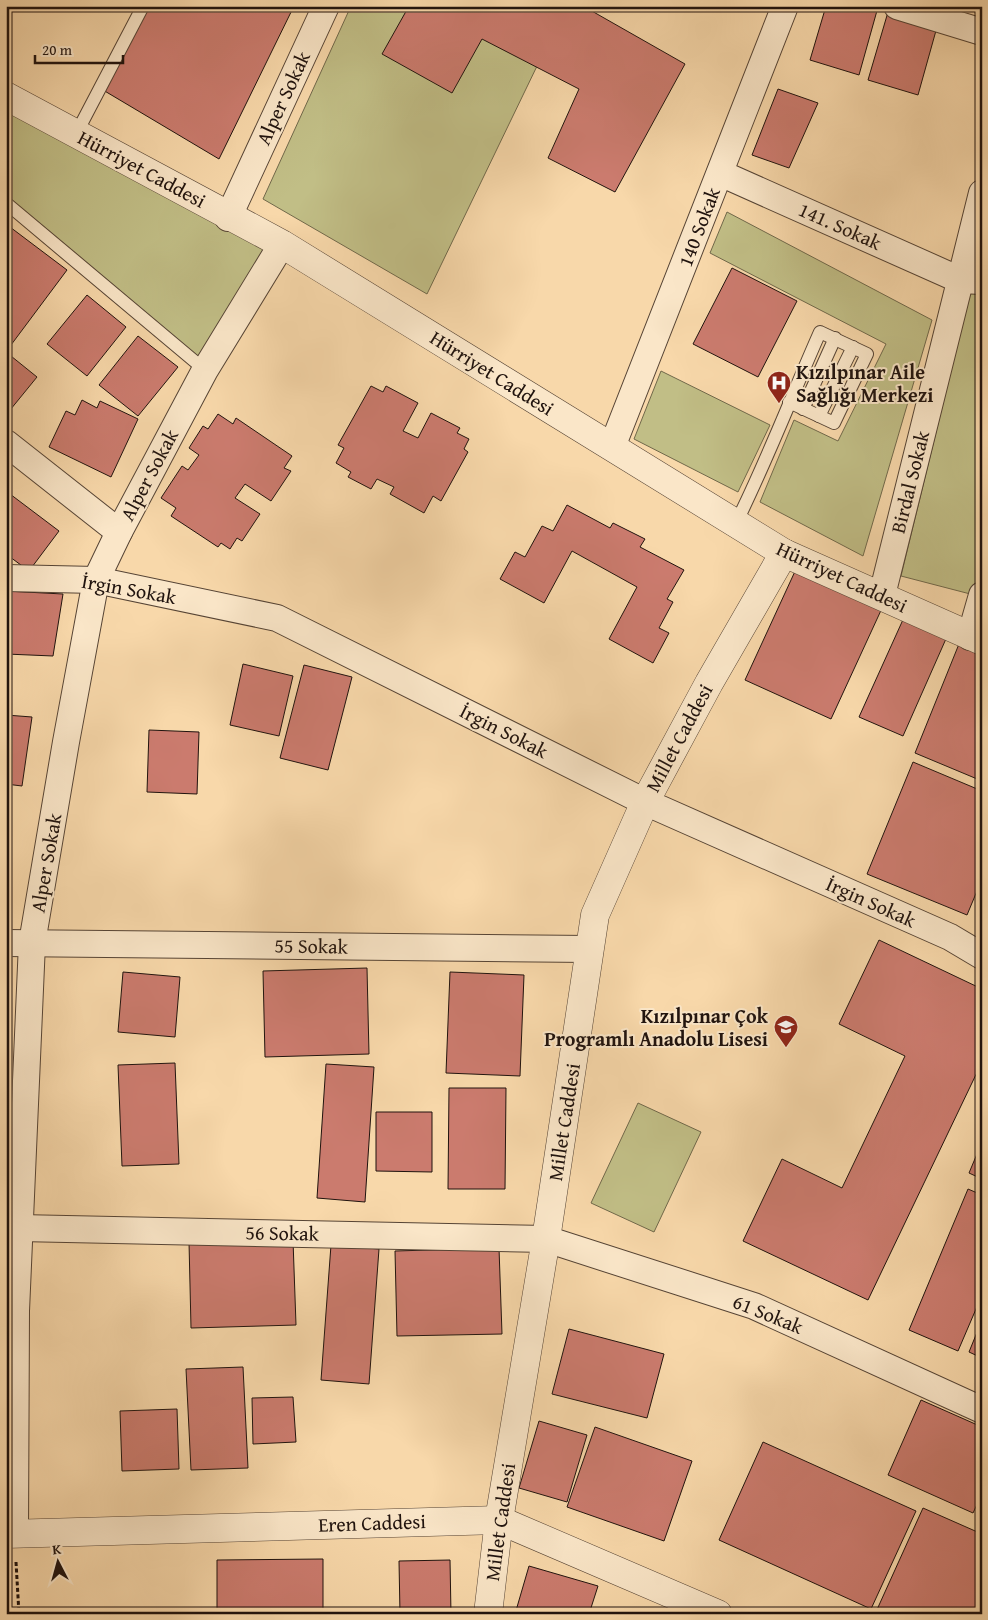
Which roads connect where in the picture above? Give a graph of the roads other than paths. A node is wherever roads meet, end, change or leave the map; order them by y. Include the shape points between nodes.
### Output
1 (143, 6) edge
2 (326, 6) edge
3 (785, 6) edge
4 (897, 6) edge
5 (982, 32) edge
6 (6, 96) edge
7 (76, 134) junction
8 (720, 173) junction
9 (982, 193) edge
10 (6, 203) edge
11 (229, 217) junction
12 (282, 244) junction
13 (971, 280) edge
14 (835, 338) junction
15 (205, 370) junction
16 (789, 402) junction
17 (803, 409) junction
18 (6, 443) edge
19 (612, 447) junction
20 (736, 523) junction
21 (119, 532) junction
22 (784, 552) junction
23 (6, 578) edge
24 (96, 580) junction
25 (982, 595) edge
26 (882, 596) junction
27 (976, 639) edge
28 (645, 802) junction
29 (32, 943) junction
30 (6, 944) edge
31 (590, 949) junction
32 (982, 956) edge
33 (19, 1228) junction
34 (546, 1239) junction
35 (982, 1410) edge
36 (499, 1520) junction
37 (11, 1534) edge
38 (488, 1614) edge
39 (718, 1614) edge

1 - 7 lane
2 - 11 street, Alper Sokak
3 - 8 street, 140 Sokak
4 - 5 street
6 - 7 street, Hürriyet Caddesi
7 - 11 street, Hürriyet Caddesi
8 - 13 street, 141. Sokak
8 - 19 street, 140 Sokak
9 - 13 street, Birdal Sokak
10 - 15 lane
11 - 12 street, Hürriyet Caddesi
12 - 15 street, Alper Sokak
12 - 19 street, Hürriyet Caddesi
13 - 26 street, Birdal Sokak
14 - 16 lane via 820,332
14 - 17 lane
14 - 17 lane via 867,354 834,423
15 - 21 street, Alper Sokak
16 - 17 lane
16 - 20 lane
18 - 21 street
19 - 20 street, Hürriyet Caddesi
20 - 22 street, Hürriyet Caddesi
21 - 24 street, Alper Sokak
22 - 26 street, Hürriyet Caddesi
22 - 28 street, Millet Caddesi
23 - 24 street, İrgin Sokak
24 - 28 street, İrgin Sokak via 277,618
24 - 29 street, Alper Sokak
25 - 27 street
26 - 27 street, Hürriyet Caddesi
28 - 31 street, Millet Caddesi via 595,915
28 - 32 street, İrgin Sokak via 950,937
29 - 30 street, 55 Sokak
29 - 31 street, 55 Sokak
29 - 33 street, Alper Sokak
31 - 34 street, Millet Caddesi
33 - 34 street, 56 Sokak
33 - 37 street, Alper Sokak
34 - 35 street, 61 Sokak via 754,1306
34 - 36 street, Millet Caddesi
36 - 37 street, Eren Caddesi
36 - 38 street, Millet Caddesi
36 - 39 street, Eren Caddesi

